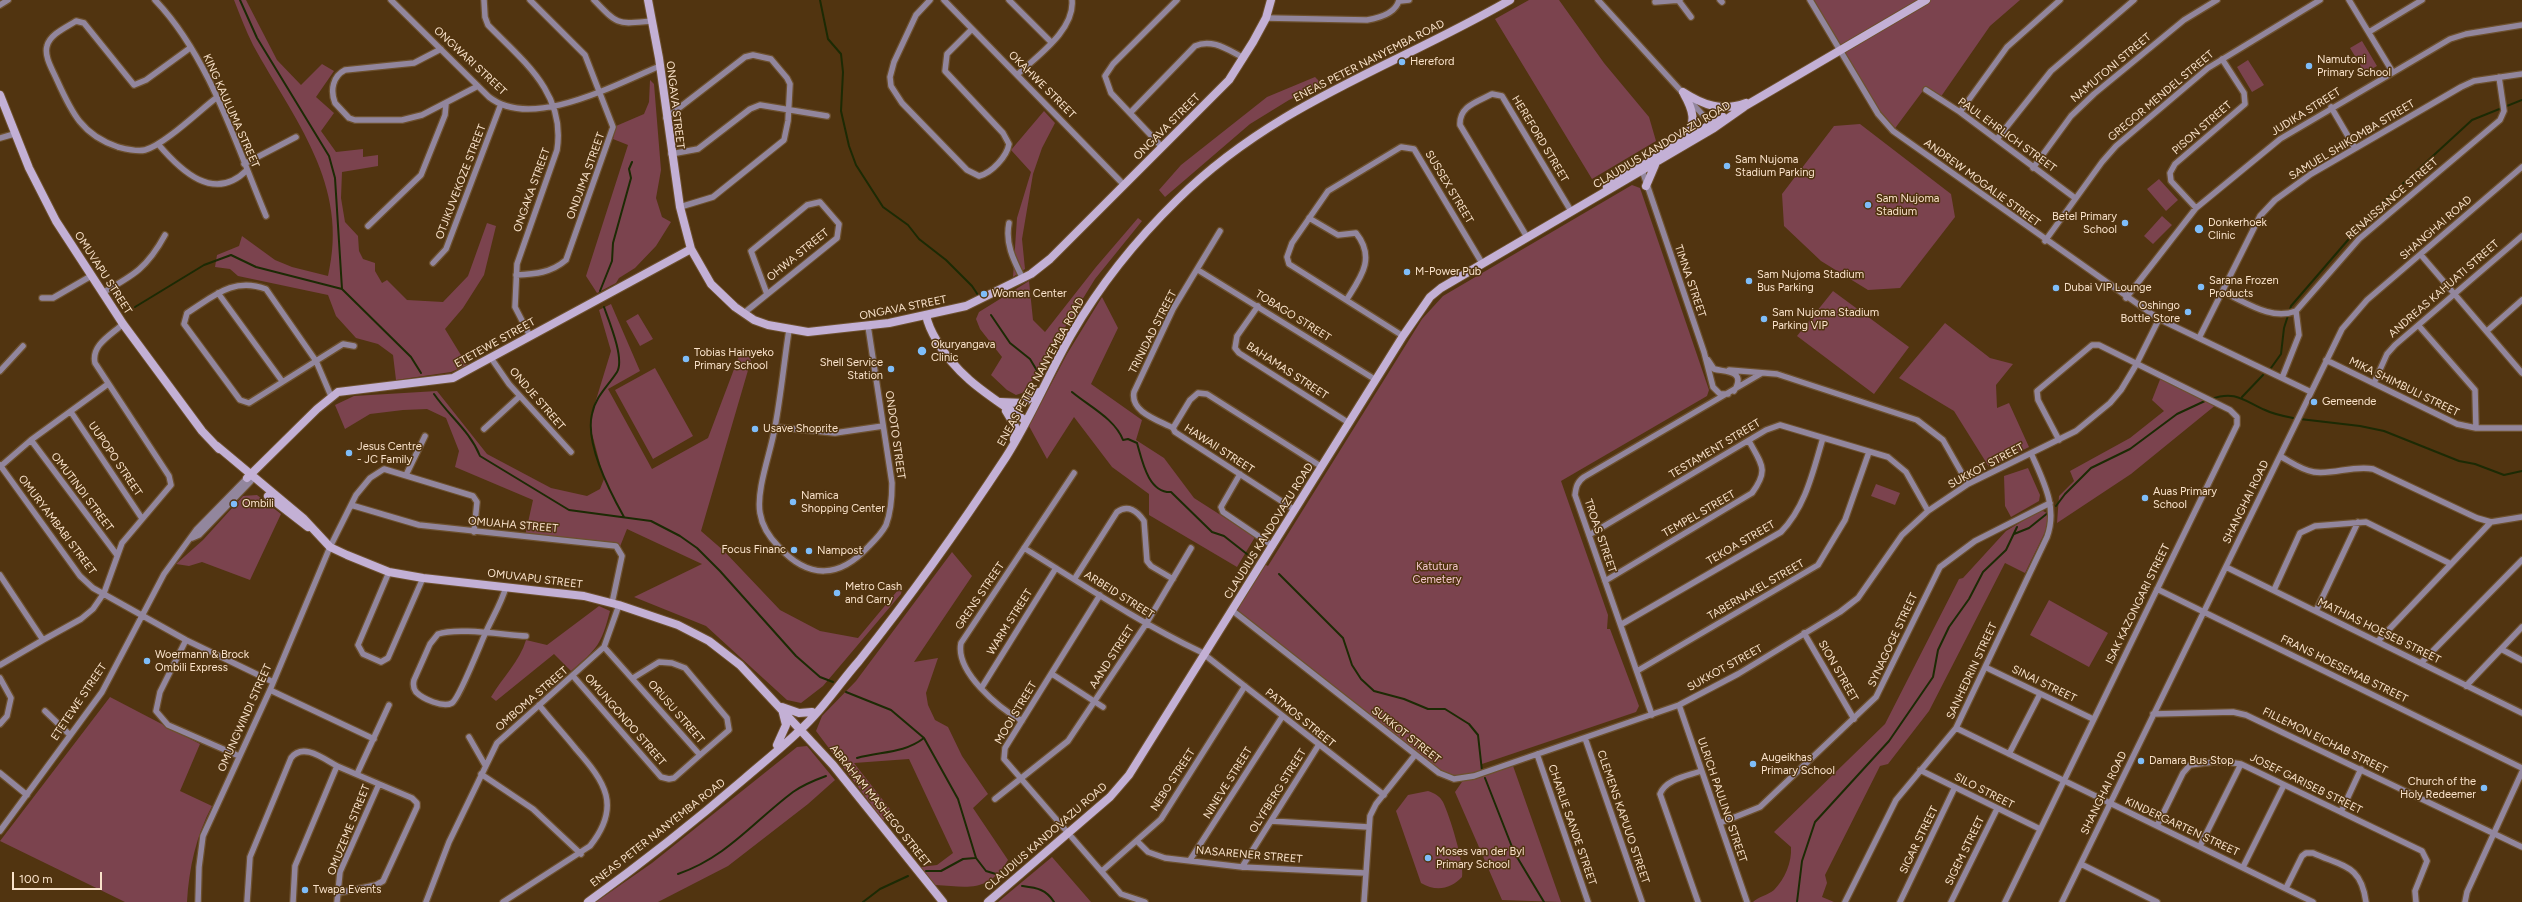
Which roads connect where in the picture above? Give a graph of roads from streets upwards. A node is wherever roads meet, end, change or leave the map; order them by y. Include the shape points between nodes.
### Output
1 (8, 0) edge
2 (154, 0) edge
3 (391, 0) edge
4 (484, 0) edge
5 (530, 0) edge
6 (594, 0) edge
7 (648, 0) edge
8 (930, 0) edge
9 (944, 0) edge
10 (1009, 0) edge
11 (1072, 0) edge
12 (1177, 0) edge
13 (1270, 0) edge
14 (1400, 0) edge
15 (1409, 0) edge
16 (1510, 0) edge
17 (1598, 0) edge
18 (1679, 0) edge
19 (1810, 0) edge
20 (1926, 0) edge
21 (2060, 0) edge
22 (2134, 0) edge
23 (2217, 0) edge
24 (2320, 0) edge
25 (2349, 0) edge
26 (2422, 0) edge
27 (1655, 2) dead end
28 (0, 5) edge
29 (1691, 17) dead end
30 (1266, 18) junction
31 (652, 21) junction
32 (2522, 25) edge
33 (972, 29) junction
34 (2369, 32) junction
35 (1051, 42) junction
36 (190, 48) junction
37 (441, 49) junction
38 (1840, 51) junction
39 (1244, 58) junction
40 (2222, 59) junction
41 (660, 66) junction
42 (2392, 71) junction
43 (1018, 74) junction
44 (2522, 74) edge
45 (2499, 77) junction
46 (478, 86) junction
47 (1926, 90) dead end
48 (600, 91) junction
49 (1682, 92) junction
50 (0, 95) edge
51 (216, 98) junction
52 (1760, 98) junction
53 (446, 104) junction
54 (501, 104) junction
55 (554, 107) junction
56 (2331, 107) junction
57 (788, 108) junction
58 (1960, 112) junction
59 (1130, 113) junction
60 (827, 116) dead end
61 (666, 118) junction
62 (1712, 126) junction
63 (14, 134) junction
64 (296, 137) dead end
65 (0, 138) edge
66 (1997, 139) junction
67 (1683, 140) junction
68 (158, 144) junction
69 (1162, 147) junction
70 (2355, 148) junction
71 (671, 154) junction
72 (1658, 162) junction
73 (246, 167) junction
74 (2522, 167) edge
75 (1641, 168) junction
76 (2033, 168) junction
77 (1624, 182) junction
78 (1124, 185) junction
79 (1646, 186) junction
80 (2075, 198) junction
81 (1590, 200) junction
82 (680, 207) junction
83 (2196, 208) junction
84 (1572, 210) junction
85 (266, 216) dead end
86 (1309, 218) junction
87 (1009, 223) dead end
88 (368, 226) dead end
89 (1220, 231) dead end
90 (165, 235) dead end
91 (2522, 236) edge
92 (1527, 237) junction
93 (2045, 241) junction
94 (691, 249) junction
95 (2421, 255) junction
96 (433, 263) dead end
97 (1482, 263) junction
98 (1198, 270) junction
99 (516, 275) junction
100 (91, 276) junction
101 (1022, 277) junction
102 (2223, 292) junction
103 (102, 293) junction
104 (218, 293) junction
105 (767, 294) junction
106 (2454, 294) junction
107 (42, 298) dead end
108 (2126, 298) junction
109 (1347, 299) junction
110 (2522, 300) edge
111 (1258, 306) junction
112 (2296, 311) junction
113 (744, 313) junction
114 (926, 315) junction
115 (2159, 319) junction
116 (123, 324) junction
117 (868, 326) junction
118 (2419, 326) junction
119 (789, 330) junction
120 (2487, 331) junction
121 (530, 336) junction
122 (1403, 336) junction
123 (2199, 338) junction
124 (23, 346) dead end
125 (354, 346) dead end
126 (1704, 352) junction
127 (491, 358) junction
128 (2326, 360) junction
129 (316, 361) junction
130 (2136, 365) junction
131 (1720, 370) junction
132 (1729, 370) junction
133 (0, 371) edge
134 (1762, 373) junction
135 (2522, 373) edge
136 (2282, 378) junction
137 (1376, 380) junction
138 (282, 381) junction
139 (1712, 383) junction
140 (2374, 383) junction
141 (108, 384) junction
142 (1045, 387) junction
143 (1715, 390) junction
144 (2311, 392) junction
145 (1731, 393) junction
146 (331, 396) junction
147 (520, 396) junction
148 (998, 401) junction
149 (1712, 403) junction
150 (71, 412) junction
151 (1026, 422) junction
152 (1349, 423) junction
153 (883, 426) junction
154 (775, 427) junction
155 (1173, 428) junction
156 (2476, 428) junction
157 (2522, 428) edge
158 (484, 429) dead end
159 (425, 436) dead end
160 (1823, 438) junction
161 (31, 440) junction
162 (2059, 440) junction
163 (1749, 441) junction
164 (1012, 447) junction
165 (571, 452) dead end
166 (1869, 452) junction
167 (2031, 453) junction
168 (2280, 456) junction
169 (0, 466) edge
170 (1322, 467) junction
171 (1074, 473) dead end
172 (1240, 474) junction
173 (406, 475) junction
174 (251, 478) junction
175 (1968, 484) junction
176 (2050, 503) junction
177 (351, 505) junction
178 (1295, 510) junction
179 (1928, 510) junction
180 (142, 517) junction
181 (2522, 517) edge
182 (2358, 522) junction
183 (2491, 522) junction
184 (474, 532) junction
185 (1589, 535) junction
186 (1273, 546) junction
187 (330, 547) junction
188 (1024, 548) junction
189 (1191, 548) dead end
190 (117, 555) junction
191 (2522, 560) edge
192 (2451, 564) junction
193 (2226, 567) junction
194 (1056, 568) junction
195 (389, 572) junction
196 (0, 575) edge
197 (423, 578) junction
198 (1075, 578) junction
199 (1173, 579) junction
200 (1605, 580) junction
201 (506, 587) junction
202 (2156, 589) junction
203 (2274, 590) junction
204 (104, 593) junction
205 (1100, 594) junction
206 (615, 604) junction
207 (1233, 611) junction
208 (2316, 611) junction
209 (2203, 612) junction
210 (143, 615) junction
211 (1146, 624) junction
212 (1622, 624) junction
213 (2522, 627) edge
214 (1804, 633) junction
215 (485, 634) junction
216 (526, 636) dead end
217 (43, 640) junction
218 (186, 640) junction
219 (2378, 641) junction
220 (604, 647) junction
221 (2501, 649) junction
222 (1205, 655) junction
223 (2522, 660) edge
224 (2422, 663) junction
225 (0, 665) edge
226 (1985, 667) junction
227 (1637, 671) junction
228 (1052, 674) junction
229 (573, 676) junction
230 (0, 678) edge
231 (633, 678) junction
232 (273, 682) junction
233 (1245, 686) junction
234 (2466, 686) junction
235 (982, 687) junction
236 (270, 690) junction
237 (2040, 694) junction
238 (827, 700) junction
239 (1095, 702) junction
240 (389, 705) dead end
241 (539, 705) junction
242 (1679, 705) junction
243 (780, 706) junction
244 (1103, 707) dead end
245 (45, 711) dead end
246 (812, 712) junction
247 (2522, 713) edge
248 (2154, 714) junction
249 (1652, 715) junction
250 (1282, 717) junction
251 (1854, 719) junction
252 (2093, 719) junction
253 (1022, 721) junction
254 (0, 724) edge
255 (799, 727) junction
256 (1956, 728) junction
257 (70, 735) junction
258 (469, 737) dead end
259 (1585, 738) junction
260 (374, 739) junction
261 (777, 745) junction
262 (1318, 746) junction
263 (1537, 754) junction
264 (2009, 754) junction
265 (700, 755) junction
266 (1415, 755) junction
267 (239, 756) junction
268 (2241, 764) junction
269 (485, 765) junction
270 (337, 766) junction
271 (2522, 768) edge
272 (2361, 769) junction
273 (1920, 770) junction
274 (1700, 771) junction
275 (2522, 772) edge
276 (0, 773) edge
277 (357, 774) junction
278 (481, 774) junction
279 (1020, 778) junction
280 (742, 781) junction
281 (2064, 781) junction
282 (379, 784) junction
283 (2284, 786) junction
284 (1955, 787) junction
285 (27, 795) junction
286 (1384, 795) junction
287 (995, 799) dead end
288 (2110, 804) junction
289 (1997, 809) junction
290 (2341, 812) junction
291 (1271, 821) junction
292 (1720, 823) junction
293 (2157, 826) junction
294 (1368, 827) junction
295 (2040, 829) junction
296 (0, 831) edge
297 (1068, 832) junction
298 (2494, 834) junction
299 (1137, 841) junction
300 (2200, 846) junction
301 (2522, 847) edge
302 (581, 854) junction
303 (1190, 860) junction
304 (2081, 864) junction
305 (1242, 867) junction
306 (2243, 867) junction
307 (1102, 871) junction
308 (1365, 873) junction
309 (2286, 888) junction
310 (338, 893) junction
311 (198, 902) edge
312 (247, 902) edge
313 (293, 902) edge
314 (337, 902) edge
315 (426, 902) edge
316 (503, 902) edge
317 (588, 902) edge
318 (944, 902) edge
319 (988, 902) edge
320 (1145, 902) edge
321 (1364, 902) edge
322 (1588, 902) edge
323 (1642, 902) edge
324 (1698, 902) edge
325 (1747, 902) edge
326 (1845, 902) edge
327 (1900, 902) edge
328 (1951, 902) edge
329 (2005, 902) edge
330 (2062, 902) edge
331 (2157, 902) edge
332 (2313, 902) edge
333 (2366, 902) edge
334 (2416, 902) edge
335 (2465, 902) edge

1 - 28 street
2 - 36 street, KING KAULUMA STREET via 174,23
3 - 37 street, ONGWARI STREET
4 - 55 street, ONGAKA STREET via 484,17 488,25 541,80
5 - 48 street, ONDJIMA STREET via 585,55
6 - 31 street via 616,22
7 - 31 street, ONGAVA STREET
8 - 33 street via 916,15 894,62 890,77 891,86 902,103 967,170 979,176 985,174 1005,156 1009,144 1003,133 945,71 947,54
9 - 33 street, OKAHWE STREET
10 - 35 street
11 - 35 street via 1068,21
12 - 59 street via 1106,73 1109,91
13 - 30 street, ONGAVA STREET
14 - 15 street
14 - 30 street via 1390,12 1379,18 1367,20
16 - 142 street, ENEAS PETER NANYEMBA ROAD via 1468,24 1302,106 1255,135 1211,169 1145,234 1108,280 1069,338
17 - 49 street
18 - 27 street
18 - 29 street
19 - 38 street, ANDREW MOGALIE STREET
20 - 38 street, CLAUDIUS KANDOVAZU ROAD
21 - 58 street via 2008,47
22 - 66 street via 2051,71
23 - 76 street, NAMUTONI STREET via 2184,20 2094,94 2071,116
24 - 40 street, GREGOR MENDEL STREET
25 - 34 street
26 - 34 street
30 - 39 street, ONGAVA STREET
31 - 41 street, ONGAVA STREET
32 - 42 street, JUDIKA STREET via 2455,37
33 - 43 street, OKAHWE STREET
34 - 42 street
35 - 43 street
36 - 51 street, KING KAULUMA STREET
36 - 68 street via 146,80 134,85 81,21 59,32 46,47 51,67 70,107 88,132 123,149 144,150
37 - 46 street, ONGWARI STREET
37 - 53 street via 420,61 408,64 345,70 336,77 333,94 337,106 349,118 355,120 402,120
38 - 52 street, CLAUDIUS KANDOVAZU ROAD
38 - 93 street, ANDREW MOGALIE STREET via 1888,127
39 - 59 street via 1212,43 1195,46
39 - 69 street, ONGAVA STREET via 1229,80
40 - 80 street, GREGOR MENDEL STREET via 2116,146
40 - 83 street, PISON STREET via 2244,93 2245,104 2175,164 2170,173 2171,181
41 - 48 street, ONGWARI STREET
41 - 61 street, ONGAVA STREET
42 - 56 street, JUDIKA STREET
43 - 78 street, OKAHWE STREET
44 - 45 street, SAMUEL SHIKOMBA STREET
45 - 70 street, SAMUEL SHIKOMBA STREET via 2461,86
45 - 112 street, RENAISSANCE STREET via 2504,111 2500,120 2359,239
46 - 53 street
46 - 54 street, ONGWARI STREET
47 - 58 street, PAUL EHRLICH STREET
48 - 55 street, ONGWARI STREET
48 - 99 street, ONDJIMA STREET via 613,129 569,254 560,265 550,270 538,274
49 - 52 street via 1711,107 1732,107
49 - 62 street
49 - 67 street via 1694,116 1690,132
50 - 63 street, OMUVAPU STREET
51 - 68 street
51 - 73 street, KING KAULUMA STREET
52 - 62 street, CLAUDIUS KANDOVAZU ROAD
53 - 88 street via 445,115 421,175
54 - 55 street, ONGWARI STREET via 532,109
54 - 96 street, OTJIKUVEKOZE STREET via 446,249
55 - 99 street, ONGAKA STREET via 560,132 557,150 519,255
56 - 70 street
56 - 83 street, JUDIKA STREET via 2280,139
57 - 60 street
57 - 61 street via 790,84 783,71 771,59 753,55 740,60
57 - 71 street via 756,106 698,150
57 - 82 street via 786,138 775,149 712,197
58 - 66 street, PAUL EHRLICH STREET
59 - 69 street
61 - 71 street, ONGAVA STREET
62 - 67 street, CLAUDIUS KANDOVAZU ROAD
62 - 72 street, CLAUDIUS KANDOVAZU ROAD
63 - 65 street
63 - 100 street, OMUVAPU STREET via 42,197
64 - 73 street
66 - 76 street, PAUL EHRLICH STREET
67 - 75 street, CLAUDIUS KANDOVAZU ROAD
68 - 73 street via 182,170 217,185 230,183
69 - 78 street, ONGAVA STREET
70 - 102 street, SAMUEL SHIKOMBA STREET via 2311,174 2264,211
71 - 82 street, ONGAVA STREET
72 - 75 street, CLAUDIUS KANDOVAZU ROAD
72 - 79 street via 1650,172
73 - 85 street, KING KAULUMA STREET
74 - 95 street, SHANGHAI ROAD
75 - 77 street, CLAUDIUS KANDOVAZU ROAD
75 - 79 street, TIMNA STREET
75 - 81 street, CLAUDIUS KANDOVAZU ROAD via 1621,176
76 - 80 street, PAUL EHRLICH STREET
77 - 79 street via 1636,180
77 - 81 street, CLAUDIUS KANDOVAZU ROAD
78 - 101 street, ONGAVA STREET via 1050,259 1031,274
79 - 126 street, TIMNA STREET
80 - 93 street, GREGOR MENDEL STREET
81 - 84 street, CLAUDIUS KANDOVAZU ROAD
82 - 94 street, ONGAVA STREET
83 - 108 street, JUDIKA STREET
84 - 92 street, CLAUDIUS KANDOVAZU ROAD
84 - 92 street, HEREFORD STREET via 1502,96 1492,94 1464,110 1460,117 1460,125
86 - 97 street, SUSSEX STREET via 1328,191 1336,185 1401,147 1409,147 1414,149
86 - 109 street, SUSSEX STREET via 1288,252 1289,264
86 - 109 street via 1338,235 1356,233 1363,247 1365,272
87 - 101 street via 1006,236 1010,252
89 - 98 street, TRINIDAD STREET
90 - 103 street via 152,258 142,268
91 - 106 street, ANDREAS KAHUATI STREET
92 - 97 street, CLAUDIUS KANDOVAZU ROAD
93 - 108 street, ANDREW MOGALIE STREET
94 - 113 street, ONGAVA STREET via 710,284
94 - 121 street, ETETEWE STREET
95 - 106 street
95 - 128 street, SHANGHAI ROAD via 2354,313 2342,329
97 - 122 street, CLAUDIUS KANDOVAZU ROAD via 1436,292
98 - 111 street, TOBAGO STREET
98 - 155 street, TRINIDAD STREET via 1173,309 1133,398 1137,407
99 - 121 street, ONGAKA STREET via 515,307
100 - 103 street, OMUVAPU STREET
100 - 107 street via 53,298
101 - 114 street, ONGAVA STREET via 966,306
102 - 112 street via 2268,313 2283,315
102 - 123 street, SAMUEL SHIKOMBA STREET
103 - 116 street, OMUVAPU STREET
104 - 129 street via 231,286 242,285 255,285 266,289
104 - 138 street
104 - 138 street via 187,313 184,324 240,400 249,403
105 - 105 street, OHWA STREET via 837,238 839,224 820,202 807,205 751,251
105 - 113 street, OHWA STREET
106 - 118 street, ANDREAS KAHUATI STREET
106 - 120 street
108 - 115 street, ANDREW MOGALIE STREET
109 - 122 street, SUSSEX STREET
110 - 120 street
111 - 137 street, TOBAGO STREET
111 - 152 street, BAHAMAS STREET via 1238,336 1236,348 1239,353
112 - 136 street via 2299,335
113 - 119 street, ONGAVA STREET via 761,322
114 - 117 street, ONGAVA STREET
114 - 148 street via 930,328 952,364 973,384
115 - 123 street, ANDREW MOGALIE STREET
115 - 130 street, SUKKOT STREET
116 - 141 street via 101,343 94,353 95,363
116 - 174 street, OMUVAPU STREET via 202,430
117 - 119 street, ONGAVA STREET via 822,332
117 - 153 street, ONDOTO STREET
118 - 140 street, ANDREAS KAHUATI STREET via 2391,350
118 - 156 street via 2475,390
119 - 154 street, ONDOTO STREET
120 - 135 street
121 - 127 street, ETETEWE STREET
122 - 137 street, CLAUDIUS KANDOVAZU ROAD
123 - 136 street, ANDREW MOGALIE STREET
124 - 133 street
125 - 129 street via 344,344
126 - 131 street via 1711,366
126 - 139 street, TIMNA STREET
127 - 146 street, ETETEWE STREET via 453,378 346,390
127 - 147 street, ONDJE STREET
128 - 140 street, MIKA SHIMBULI STREET
128 - 144 street, SHANGHAI ROAD
129 - 138 street
129 - 146 street
130 - 162 street, SUKKOT STREET via 2113,400 2084,426
130 - 162 street via 2099,345 2092,345 2039,388 2038,400
130 - 202 street, ISAK KAZONGARI STREET via 2230,410 2238,418 2237,425
131 - 132 street
131 - 139 street
132 - 134 street
132 - 145 street via 1737,379
134 - 145 street, TROAS STREET
134 - 175 street via 1787,376 1917,420 1942,440
136 - 144 street, ANDREW MOGALIE STREET
137 - 152 street, CLAUDIUS KANDOVAZU ROAD
139 - 143 street
140 - 156 street, MIKA SHIMBULI STREET via 2457,424
141 - 150 street
141 - 180 street via 169,476 169,489
142 - 148 street via 1023,403
142 - 151 street, ENEAS PETER NANYEMBA ROAD
143 - 145 street via 1720,394
143 - 149 street
144 - 168 street, SHANGHAI ROAD
145 - 149 street, TROAS STREET
146 - 174 street, ETETEWE STREET
147 - 158 street
147 - 165 street, ONDJE STREET
148 - 151 street
148 - 164 street via 1016,426
149 - 185 street, TROAS STREET via 1580,480 1575,495
150 - 161 street
150 - 180 street, UUPOPO STREET
151 - 164 street, ENEAS PETER NANYEMBA ROAD
152 - 170 street, CLAUDIUS KANDOVAZU ROAD
153 - 154 street via 835,433
153 - 154 street, ONDOTO STREET via 892,495 886,525 866,550 847,565 832,571 817,572 786,555 762,522 760,497
155 - 170 street, HAWAII STREET via 1194,395 1203,392
155 - 172 street, HAWAII STREET via 1179,436
156 - 157 street, MIKA SHIMBULI STREET
159 - 173 street
160 - 163 street, TESTAMENT STREET via 1780,425
160 - 166 street, TESTAMENT STREET
160 - 212 street, TEKOA STREET via 1804,497 1794,518 1781,532
161 - 169 street
161 - 190 street, OMUTINDI STREET
162 - 167 street, SUKKOT STREET
163 - 185 street, TESTAMENT STREET
163 - 200 street, TEMPEL STREET via 1764,470 1752,493
164 - 238 street, ENEAS PETER NANYEMBA ROAD via 915,589
166 - 179 street, TESTAMENT STREET via 1888,457 1904,469
166 - 227 street, TABERNAKEL STREET via 1845,520 1818,565
167 - 175 street, SUKKOT STREET
167 - 176 street, SANHEDRIN STREET via 2049,493
168 - 183 street via 2299,467 2315,472 2373,469 2461,511
168 - 193 street, SHANGHAI ROAD
169 - 204 street, OMURYAMBABI STREET via 80,576 93,588
170 - 178 street, CLAUDIUS KANDOVAZU ROAD
171 - 188 street, GRENS STREET
172 - 178 street, HAWAII STREET
172 - 186 street via 1221,507 1223,512
173 - 177 street, OMUNGWINDI STREET via 380,470 362,486
173 - 184 street via 473,496 477,502
174 - 187 street, OMUVAPU STREET via 303,518
174 - 210 street, ETETEWE STREET via 199,535 192,538 164,574
175 - 179 street, SUKKOT STREET
176 - 226 street, SANHEDRIN STREET via 2052,517 2047,537
176 - 251 street, SYNAGOGE STREET via 1976,541 1940,567 1880,692
177 - 184 street, OMUAHA STREET via 419,525
177 - 187 street, OMUNGWINDI STREET
178 - 186 street, CLAUDIUS KANDOVAZU ROAD
179 - 214 street, SUKKOT STREET via 1902,535 1858,598
180 - 190 street via 122,543
181 - 183 street
182 - 192 street via 2374,524
182 - 203 street via 2311,527 2300,533
182 - 208 street
183 - 192 street
184 - 206 street, OMUAHA STREET via 616,546 622,556
185 - 200 street, TROAS STREET
186 - 207 street, CLAUDIUS KANDOVAZU ROAD
187 - 195 street, OMUVAPU STREET
187 - 232 street, OMUNGWINDI STREET
188 - 194 street, ARBEID STREET
188 - 235 street, GRENS STREET via 961,642 962,662
189 - 199 street, AAND STREET
190 - 204 street
191 - 224 street
192 - 219 street
193 - 203 street, MATHIAS HOESEB STREET
193 - 209 street, SHANGHAI ROAD
194 - 198 street, ARBEID STREET
194 - 235 street, WARM STREET
195 - 197 street, OMUVAPU STREET
195 - 197 street via 358,645 363,654 382,662 388,658
196 - 217 street
197 - 201 street, OMUVAPU STREET
198 - 199 street via 1117,512 1130,508 1144,521 1147,561
198 - 205 street, ARBEID STREET
199 - 211 street, AAND STREET
200 - 212 street, TROAS STREET
201 - 206 street, OMUVAPU STREET via 572,593
201 - 215 street
202 - 209 street, FRANS HOESEMAB STREET
202 - 252 street, ISAK KAZONGARI STREET
203 - 208 street, MATHIAS HOESEB STREET
204 - 210 street, OMURYAMBABI STREET
204 - 217 street via 81,619
205 - 211 street, ARBEID STREET
205 - 228 street, MOOI STREET
206 - 220 street, OMBOMA STREET
206 - 243 street, OMUVAPU STREET via 678,625 709,641 740,665
207 - 222 street, CLAUDIUS KANDOVAZU ROAD
207 - 266 street, SUKKOT STREET
208 - 219 street, MATHIAS HOESEB STREET
209 - 248 street, SHANGHAI ROAD
209 - 271 street, FRANS HOESEMAB STREET
210 - 218 street, OMURYAMBABI STREET
210 - 257 street, ETETEWE STREET via 102,692
211 - 222 street, ARBEID STREET
211 - 239 street, AAND STREET
212 - 227 street, TROAS STREET
213 - 221 street
214 - 242 street, SUKKOT STREET via 1738,674
214 - 251 street, SION STREET
215 - 215 street via 453,702 447,706 416,692 414,680 434,637 442,632
215 - 216 street
217 - 225 street
218 - 232 street, OMURYAMBABI STREET
218 - 267 street via 160,692 156,711 168,725
219 - 224 street, MATHIAS HOESEB STREET
220 - 229 street, OMBOMA STREET
220 - 231 street, ORUSU STREET
221 - 223 street
221 - 234 street
222 - 233 street, PATMOS STREET
222 - 297 street, CLAUDIUS KANDOVAZU ROAD via 1121,786
224 - 234 street, MATHIAS HOESEB STREET
226 - 237 street, SINAI STREET
226 - 256 street, SANHEDRIN STREET
227 - 249 street, TROAS STREET
228 - 239 street
228 - 253 street, MOOI STREET
229 - 241 street, OMBOMA STREET
229 - 265 street, OMUNGONDO STREET via 661,777 674,778
230 - 254 street via 11,698 7,716
231 - 265 street, ORUSU STREET
231 - 265 street, ORUSU STREET via 659,662 685,668 729,723 727,732
232 - 236 street, OMUNGWINDI STREET
233 - 250 street, PATMOS STREET
233 - 299 street, NEBO STREET via 1161,819
234 - 247 street, MATHIAS HOESEB STREET
235 - 253 street, GRENS STREET via 1000,708
236 - 260 street
236 - 267 street, OMUNGWINDI STREET
237 - 252 street, SINAI STREET
237 - 264 street
238 - 246 street, ENEAS PETER NANYEMBA ROAD
238 - 255 street, ENEAS PETER NANYEMBA ROAD
239 - 244 street
239 - 279 street, AAND STREET via 1068,741
240 - 260 street
241 - 269 street, OMBOMA STREET via 497,743
241 - 302 street via 599,775 606,793 606,815 602,828
242 - 249 street, SUKKOT STREET
242 - 274 street, ULRICH PAULINO STREET
243 - 246 street via 794,712
243 - 255 street, OMUVAPU STREET
243 - 261 street via 786,725
245 - 257 street
246 - 255 street, ENEAS PETER NANYEMBA ROAD
248 - 272 street, FILLEMON EICHAB STREET via 2233,712 2246,715
248 - 288 street, SHANGHAI ROAD
249 - 259 street, SUKKOT STREET
250 - 262 street, PATMOS STREET
250 - 303 street, NINEVE STREET
251 - 292 street, SYNAGOGE STREET via 1760,807
252 - 281 street, ISAK KAZONGARI STREET
253 - 279 street, MOOI STREET via 1004,753 1006,763
255 - 261 street, ENEAS PETER NANYEMBA ROAD
255 - 280 street, ENEAS PETER NANYEMBA ROAD
255 - 318 street, ABRAHAM MASHEGO STREET
256 - 264 street, KINDERGARTEN STREET
256 - 273 street, SANHEDRIN STREET
257 - 285 street, ETETEWE STREET
258 - 269 street
259 - 263 street, SUKKOT STREET
259 - 323 street, CLEMENS KAPUUO STREET
260 - 277 street
261 - 280 street, ENEAS PETER NANYEMBA ROAD
262 - 286 street, PATMOS STREET
262 - 291 street, OLYFBERG STREET
263 - 266 street, SUKKOT STREET via 1474,776 1454,779 1438,773
263 - 322 street, CHARLIE SANDE STREET
264 - 281 street, KINDERGARTEN STREET
266 - 286 street
267 - 311 street, OMUNGWINDI STREET via 203,836
268 - 283 street, JOSEF GARISEB STREET
268 - 293 street, JOSEF GARISEB STREET via 2220,761 2190,765 2183,772
268 - 300 street
269 - 278 street, OMBOMA STREET
270 - 277 street
270 - 312 street via 304,751 297,752 291,758 250,857
270 - 313 street via 295,866
272 - 290 street
272 - 298 street, FILLEMON EICHAB STREET
273 - 284 street, SILO STREET
273 - 326 street, SANHEDRIN STREET via 1892,807
274 - 292 street, ULRICH PAULINO STREET
274 - 324 street via 1668,783 1660,794
275 - 298 street
276 - 285 street
277 - 282 street
278 - 302 street via 533,809
278 - 315 street, OMBOMA STREET via 449,842
279 - 287 street, AAND STREET
279 - 297 street, MOOI STREET
280 - 317 street, ENEAS PETER NANYEMBA ROAD via 648,859
281 - 288 street, KINDERGARTEN STREET
281 - 295 street, ISAK KAZONGARI STREET
282 - 310 street, OMUZEME STREET via 340,872
282 - 310 street, OMUZEME STREET via 412,798 418,803 416,812 383,881 376,885
283 - 290 street, JOSEF GARISEB STREET
283 - 306 street
284 - 289 street, SILO STREET
284 - 327 street, SIGAR STREET
285 - 296 street, ETETEWE STREET
286 - 294 street via 1372,810
288 - 293 street, KINDERGARTEN STREET
288 - 304 street, SHANGHAI ROAD
289 - 295 street, SILO STREET
289 - 328 street, SIGEM STREET
290 - 334 street, JOSEF GARISEB STREET via 2424,853 2427,861 2415,891
291 - 294 street
291 - 305 street, OLYFBERG STREET
292 - 325 street, ULRICH PAULINO STREET
293 - 300 street, KINDERGARTEN STREET
294 - 308 street
295 - 329 street, ISAK KAZONGARI STREET
297 - 307 street, MOOI STREET
297 - 319 street, CLAUDIUS KANDOVAZU ROAD
298 - 301 street, FILLEMON EICHAB STREET
298 - 335 street via 2466,892
299 - 303 street, NASARENER STREET via 1153,854
299 - 307 street, NEBO STREET
300 - 306 street, KINDERGARTEN STREET
302 - 316 street
303 - 305 street, NASARENER STREET
304 - 330 street, SHANGHAI ROAD
304 - 331 street
305 - 308 street, NASARENER STREET
306 - 309 street, KINDERGARTEN STREET
307 - 320 street, MOOI STREET via 1121,894
308 - 321 street
309 - 332 street, KINDERGARTEN STREET
309 - 333 street via 2302,856 2306,852 2313,853 2358,874 2364,886
310 - 314 street, OMUZEME STREET

